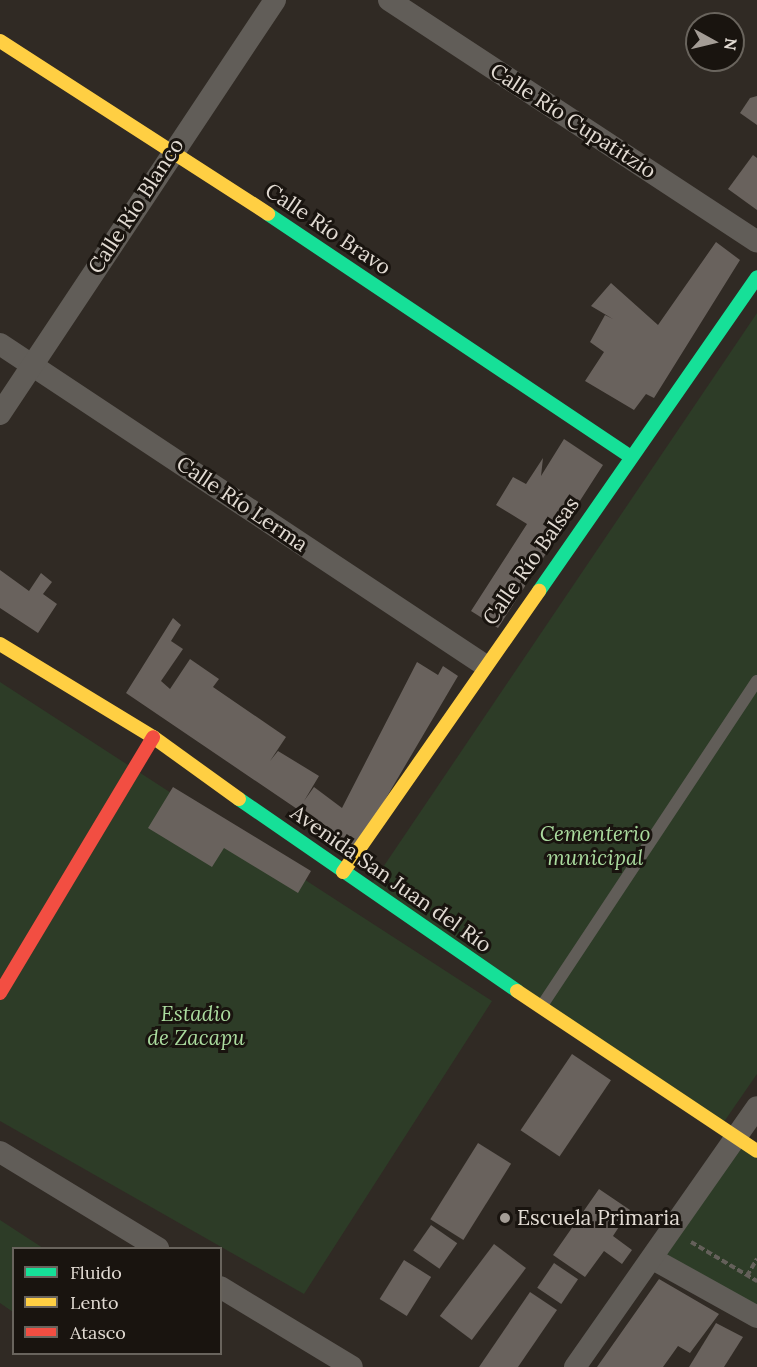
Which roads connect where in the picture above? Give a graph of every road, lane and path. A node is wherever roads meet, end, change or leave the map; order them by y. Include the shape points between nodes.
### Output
1 (275, 0) edge
2 (389, 0) edge
3 (0, 41) edge
4 (171, 149) junction
5 (757, 242) edge
6 (757, 276) edge
7 (0, 344) edge
8 (34, 366) junction
9 (0, 414) edge
10 (630, 456) junction
11 (0, 644) edge
12 (483, 664) junction
13 (757, 681) edge
14 (153, 737) junction
15 (343, 872) junction
16 (0, 993) edge
17 (540, 1008) junction
18 (757, 1107) edge
19 (735, 1138) junction
20 (757, 1151) edge
21 (0, 1152) edge
22 (697, 1234) dead end
23 (156, 1247) edge
24 (653, 1258) junction
25 (757, 1259) edge
26 (747, 1276) junction
27 (757, 1281) edge
28 (222, 1288) edge
29 (757, 1317) edge
30 (352, 1367) edge
31 (575, 1367) edge

1 - 4 street, Calle Río Blanco
2 - 5 street, Calle Río Cupatitzio
3 - 4 street, Calle Río Bravo
4 - 8 street, Calle Río Blanco
4 - 10 street, Calle Río Bravo
6 - 10 street, Calle Río Balsas
7 - 8 street, Calle Río Lerma
8 - 9 street, Calle Río Blanco
8 - 12 street, Calle Río Lerma
10 - 12 street, Calle Río Balsas
11 - 14 street, Avenida San Juan del Río
12 - 15 street, Calle Río Balsas
13 - 17 lane
14 - 15 street, Avenida San Juan del Río
14 - 16 street
15 - 17 street, Avenida San Juan del Río
17 - 19 street, Avenida San Juan del Río
18 - 19 street
19 - 20 street, Avenida San Juan del Río
19 - 24 street
21 - 23 street
22 - 26 path via 691,1243
24 - 29 street
24 - 31 street
25 - 26 path
26 - 27 path
28 - 30 street

